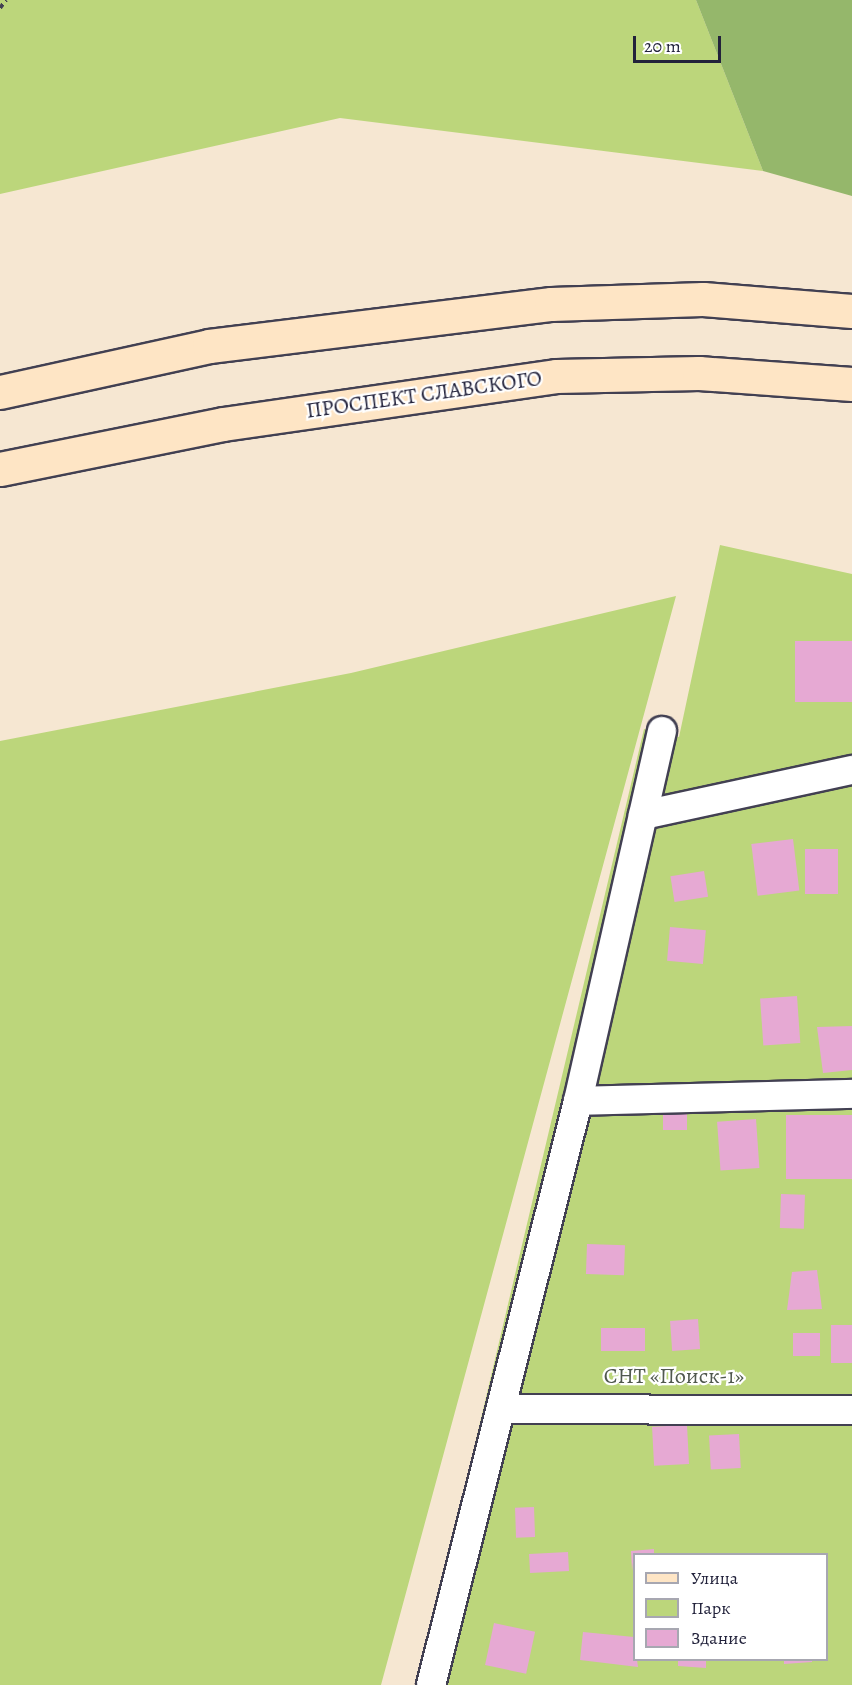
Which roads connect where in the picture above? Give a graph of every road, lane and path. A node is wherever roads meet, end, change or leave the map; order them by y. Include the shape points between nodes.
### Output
1 (6, 0) edge
2 (0, 8) edge
3 (852, 311) edge
4 (852, 384) edge
5 (0, 392) edge
6 (0, 469) edge
7 (662, 731) dead end
8 (852, 770) edge
9 (643, 816) junction
10 (852, 1094) edge
11 (578, 1101) junction
12 (502, 1409) junction
13 (852, 1410) edge
14 (431, 1685) edge

1 - 2 path
3 - 5 main road via 703,299 551,304 209,346
4 - 6 main road, ПРОСПЕКТ СЛАВСКОГО via 699,373 556,376 223,424
7 - 9 street
8 - 9 street
9 - 11 street
10 - 11 street
11 - 12 street
12 - 13 street
12 - 14 street

